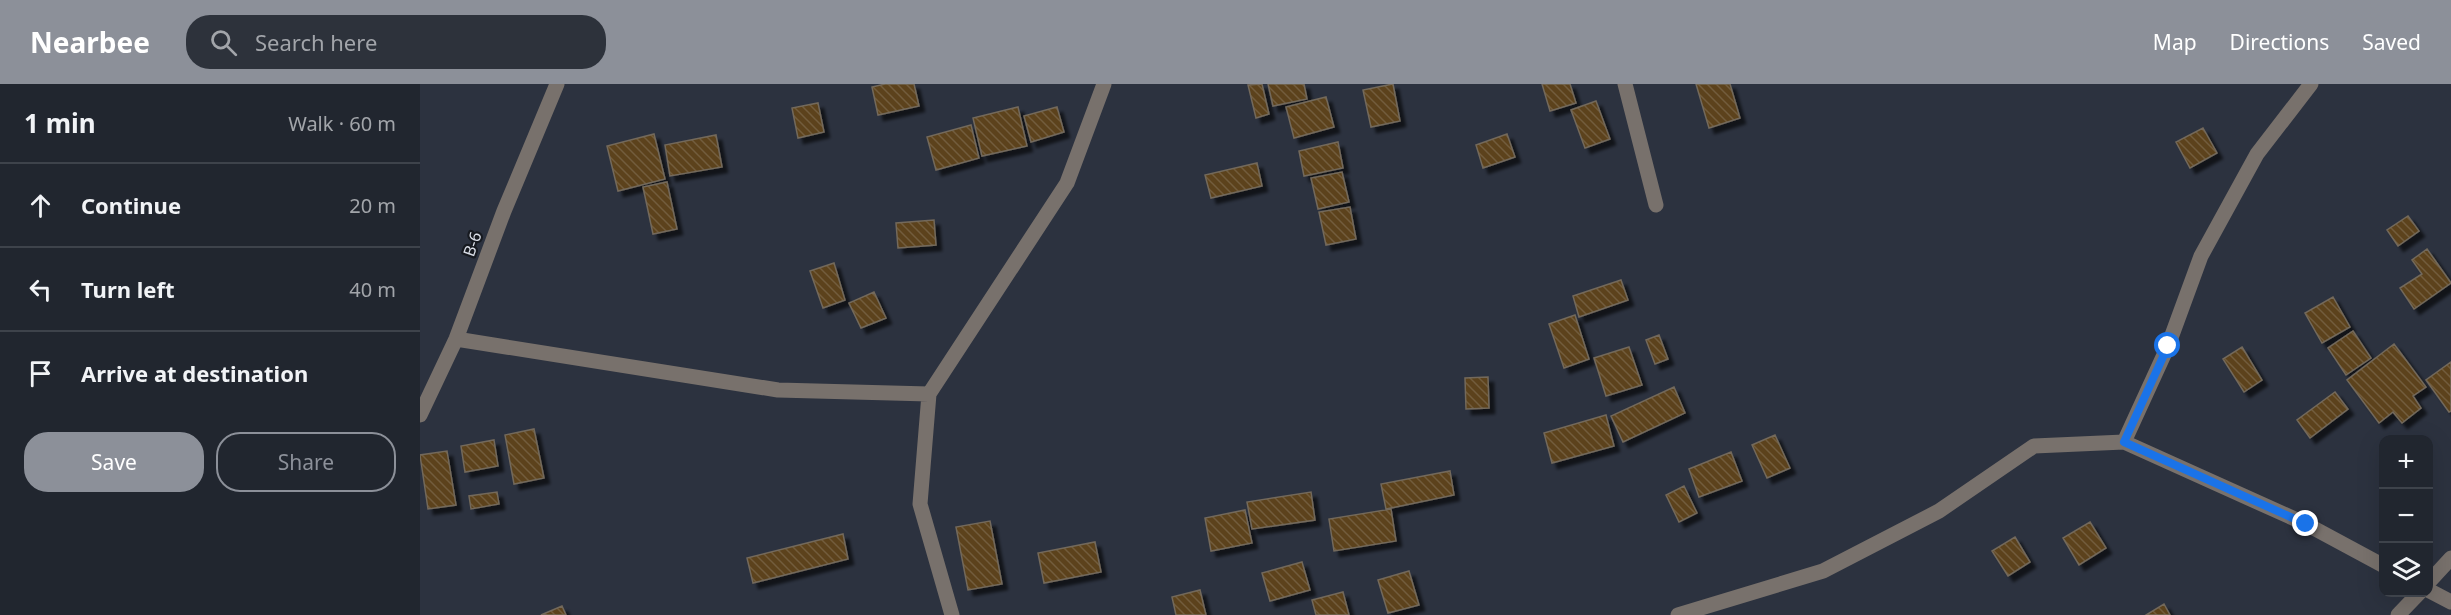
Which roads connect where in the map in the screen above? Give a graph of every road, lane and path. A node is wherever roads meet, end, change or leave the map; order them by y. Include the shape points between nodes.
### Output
1 (557, 84) edge
2 (1104, 84) edge
3 (1625, 84) edge
4 (2311, 84) edge
5 (1656, 205) dead end
6 (456, 339) junction
7 (929, 394) junction
8 (420, 416) edge
9 (2124, 442) junction
10 (2451, 558) edge
11 (2379, 563) edge
12 (2433, 578) edge
13 (2433, 593) edge
14 (2415, 597) edge
15 (2451, 602) edge
16 (952, 615) edge
17 (1678, 615) edge
18 (2398, 615) edge

1 - 6 street, B-6
2 - 7 street via 1067,183
3 - 5 street
4 - 9 street via 2257,154 2201,256 2168,346
6 - 7 street via 778,390
6 - 8 street, B-6
7 - 16 street via 920,504
9 - 11 street via 2306,524
9 - 17 street via 2034,446 1939,511 1823,571
10 - 12 street
13 - 15 street
14 - 18 street

